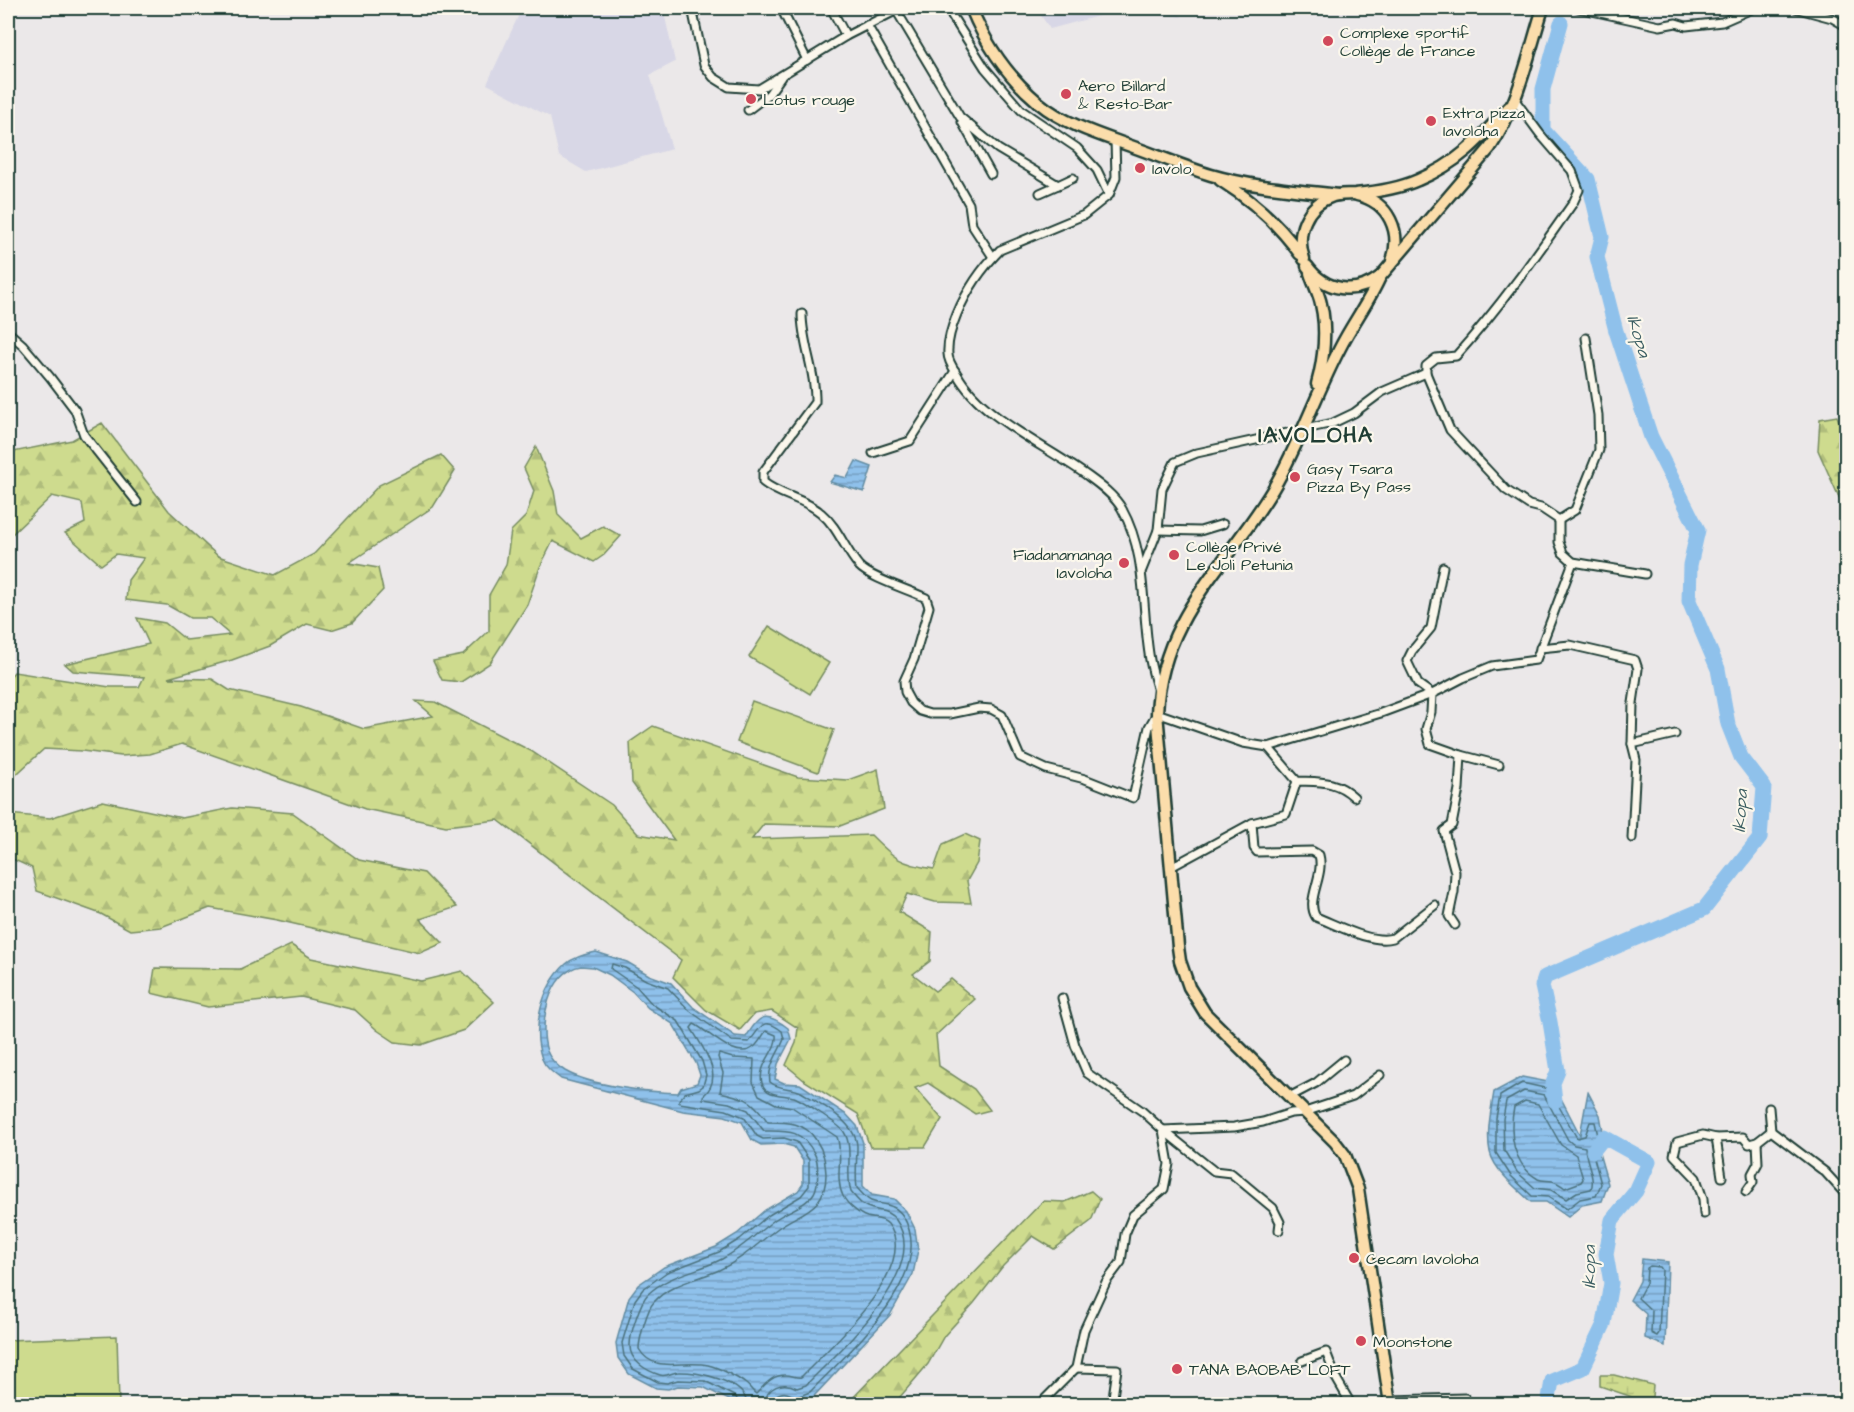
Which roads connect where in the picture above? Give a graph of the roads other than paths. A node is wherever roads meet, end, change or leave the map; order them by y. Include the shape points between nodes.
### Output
1 (692, 8) edge
2 (781, 8) edge
3 (831, 8) edge
4 (947, 8) edge
5 (971, 8) edge
6 (1543, 8) edge
7 (1578, 8) edge
8 (1759, 8) edge
9 (1795, 8) edge
10 (899, 9) edge
11 (885, 11) edge
12 (867, 25) junction
13 (1846, 26) edge
14 (846, 36) junction
15 (807, 60) junction
16 (783, 75) junction
17 (1515, 100) junction
18 (748, 110) dead end
19 (960, 117) junction
20 (1115, 140) junction
21 (991, 174) dead end
22 (1212, 175) junction
23 (1073, 178) dead end
24 (1058, 184) junction
25 (1040, 193) dead end
26 (1354, 194) junction
27 (1109, 195) junction
28 (1338, 195) junction
29 (993, 257) junction
30 (1305, 262) junction
31 (1384, 272) junction
32 (802, 314) dead end
33 (8, 332) edge
34 (1586, 338) dead end
35 (955, 371) junction
36 (1426, 373) junction
37 (1307, 417) junction
38 (1302, 429) junction
39 (873, 453) dead end
40 (138, 502) dead end
41 (1558, 520) junction
42 (1223, 524) dead end
43 (1158, 530) junction
44 (1573, 562) junction
45 (1443, 567) dead end
46 (1141, 573) junction
47 (1645, 574) dead end
48 (1540, 648) junction
49 (1158, 691) junction
50 (1432, 694) junction
51 (1156, 713) junction
52 (1676, 734) dead end
53 (1632, 744) junction
54 (1268, 747) junction
55 (1461, 755) junction
56 (1499, 765) dead end
57 (1297, 781) junction
58 (1354, 797) dead end
59 (1252, 823) junction
60 (1632, 838) dead end
61 (1171, 867) junction
62 (1435, 905) dead end
63 (1455, 926) dead end
64 (1062, 998) dead end
65 (1344, 1060) dead end
66 (1380, 1075) dead end
67 (1289, 1097) junction
68 (1769, 1108) dead end
69 (1305, 1112) junction
70 (1163, 1130) junction
71 (1771, 1131) junction
72 (1716, 1138) junction
73 (1757, 1142) junction
74 (1722, 1177) dead end
75 (1746, 1191) dead end
76 (1846, 1195) edge
77 (1704, 1214) dead end
78 (1279, 1230) dead end
79 (1302, 1361) dead end
80 (1076, 1368) junction
81 (1465, 1398) dead end
82 (1045, 1399) dead end
83 (1390, 1402) edge
84 (1112, 1404) edge
85 (1351, 1404) edge

1 - 16 street via 704,65 713,77 729,87 759,89
2 - 15 street
3 - 14 street
4 - 27 street via 985,68 1021,110 1077,147 1096,170
5 - 20 main road via 999,61 1039,103
6 - 17 main road
7 - 8 street via 1660,26 1686,26 1722,22
9 - 13 street
10 - 11 street
10 - 19 street
11 - 12 street
12 - 14 street
12 - 29 street via 969,204 972,225
14 - 15 street
15 - 16 street
16 - 18 street via 769,94
17 - 26 main road via 1468,152 1444,168 1400,187
17 - 31 main road via 1505,126 1490,148
17 - 36 street via 1572,171 1579,189 1518,281 1467,343 1456,356 1436,358 1426,366
19 - 21 street
19 - 24 street via 998,150
20 - 22 main road
20 - 27 street via 1116,177
22 - 28 main road
22 - 30 main road via 1269,215
23 - 24 street
24 - 25 street
26 - 28 main road
26 - 31 main road via 1377,203 1392,222 1396,245
27 - 29 street via 1084,215 1000,250
28 - 30 main road via 1317,205 1307,216 1300,237
29 - 35 street via 972,284 954,321 948,356
30 - 31 main road via 1323,282 1345,289 1367,285
30 - 37 main road via 1321,303 1324,323 1320,373
31 - 37 main road via 1341,346
32 - 51 street via 815,402 763,472 763,482 822,513 860,567 926,598 929,607 904,681 911,703 930,714 991,709 1002,715 1020,757 1133,798 1149,727
33 - 40 street via 50,377 75,410 84,435
34 - 41 street via 1598,415 1599,450 1575,510
35 - 39 street via 910,441
35 - 46 street via 962,384 982,403 1065,459 1120,506 1138,549
36 - 38 street via 1382,392 1333,423
36 - 41 street via 1450,430 1506,490
37 - 38 main road
38 - 43 street via 1197,453 1175,462 1162,489
38 - 49 main road via 1273,488 1195,598 1170,647
41 - 44 street via 1559,542 1563,553
42 - 43 street via 1200,531
43 - 46 street
44 - 47 street
44 - 48 street
45 - 50 street via 1431,628 1407,662 1418,684
46 - 49 street via 1150,660
48 - 50 street via 1536,660 1492,666
48 - 53 street via 1570,645 1635,660 1638,669
49 - 51 main road
50 - 54 street
50 - 55 street via 1426,729 1430,744
51 - 54 street via 1243,743
51 - 61 main road
52 - 53 street
53 - 60 street via 1636,760
54 - 57 street
55 - 56 street
55 - 63 street via 1452,825 1444,831 1455,872 1449,916
57 - 58 street via 1331,783
57 - 59 street via 1286,814
59 - 61 street
59 - 62 street via 1257,852 1319,855 1320,876 1312,903 1316,917 1384,940 1393,938
61 - 67 main road via 1180,961 1189,987 1215,1024
64 - 70 street via 1087,1073 1143,1111
65 - 67 street via 1316,1083
66 - 69 street via 1353,1096
67 - 69 main road
68 - 71 street
69 - 70 street via 1234,1127
69 - 83 main road via 1345,1155 1358,1189
70 - 78 street via 1214,1171 1231,1173 1273,1208 1280,1222
70 - 80 street via 1169,1164 1164,1189 1132,1215 1121,1262 1106,1282 1084,1330
71 - 73 street
71 - 76 street via 1825,1172
72 - 73 street via 1743,1137 1749,1144
72 - 74 street
72 - 77 street via 1703,1135 1677,1142 1674,1155 1696,1178
73 - 75 street via 1758,1163
79 - 85 street via 1326,1352
80 - 82 street
80 - 84 street via 1118,1369
81 - 83 street

